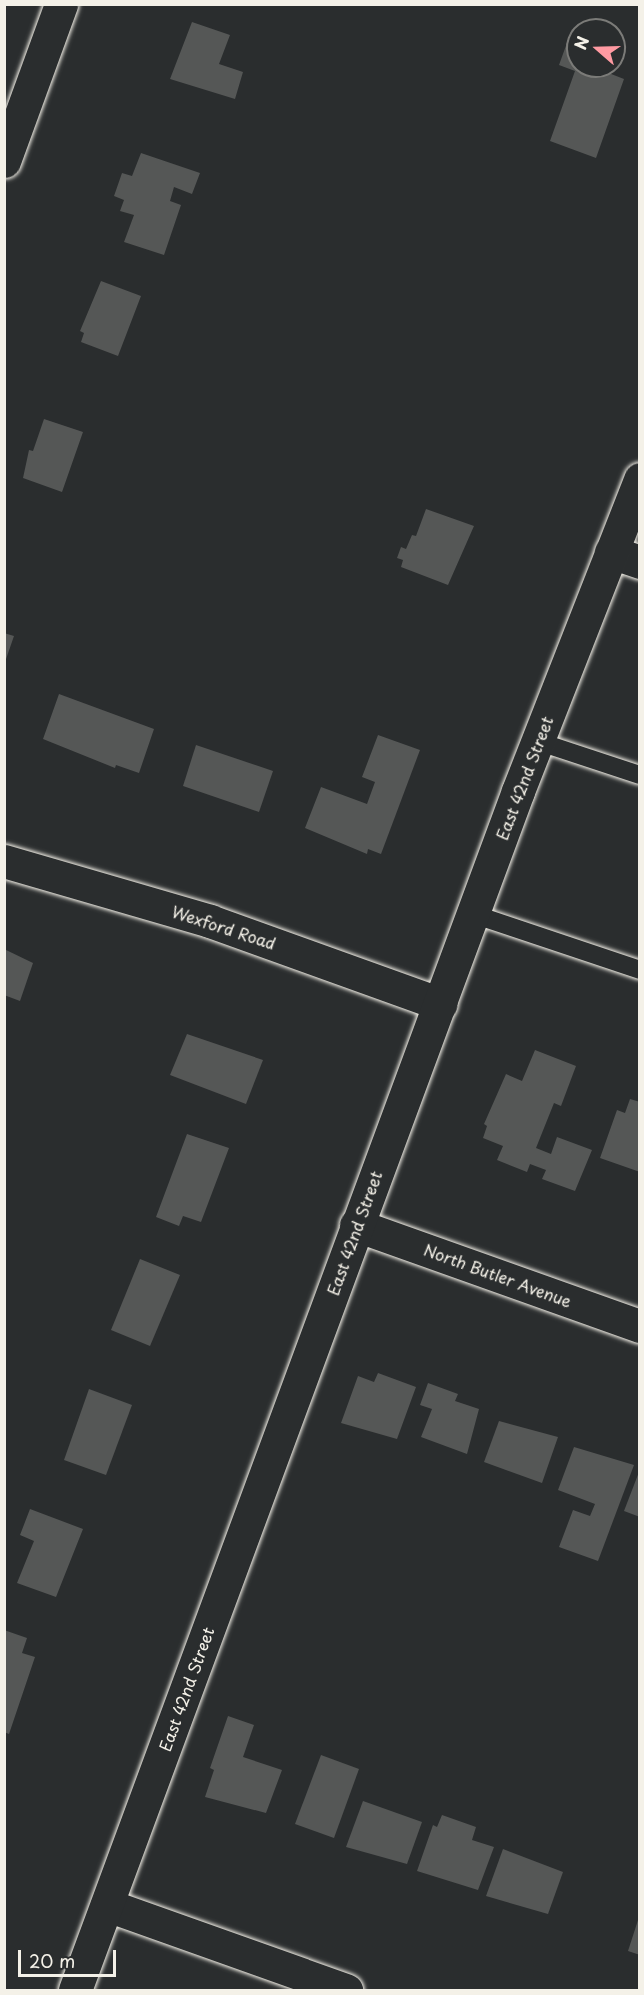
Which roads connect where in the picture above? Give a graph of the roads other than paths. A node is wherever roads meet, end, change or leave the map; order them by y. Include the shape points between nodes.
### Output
1 (62, 4) edge
2 (4, 161) edge
3 (639, 479) edge
4 (625, 557) edge
5 (537, 741) junction
6 (639, 776) edge
7 (4, 861) edge
8 (473, 914) junction
9 (639, 970) edge
10 (440, 1004) junction
11 (356, 1225) junction
12 (639, 1326) edge
13 (107, 1905) junction
14 (75, 1990) edge
15 (346, 1990) edge

1 - 2 street
3 - 4 street, East 42nd Street
4 - 5 street, East 42nd Street
5 - 6 lane
5 - 8 street, East 42nd Street
7 - 10 street, Wexford Road via 210,921
8 - 9 lane
8 - 10 street, East 42nd Street
10 - 11 street, East 42nd Street
11 - 12 street, North Butler Avenue
11 - 13 street, East 42nd Street
13 - 14 street, East 42nd Street
13 - 15 street

